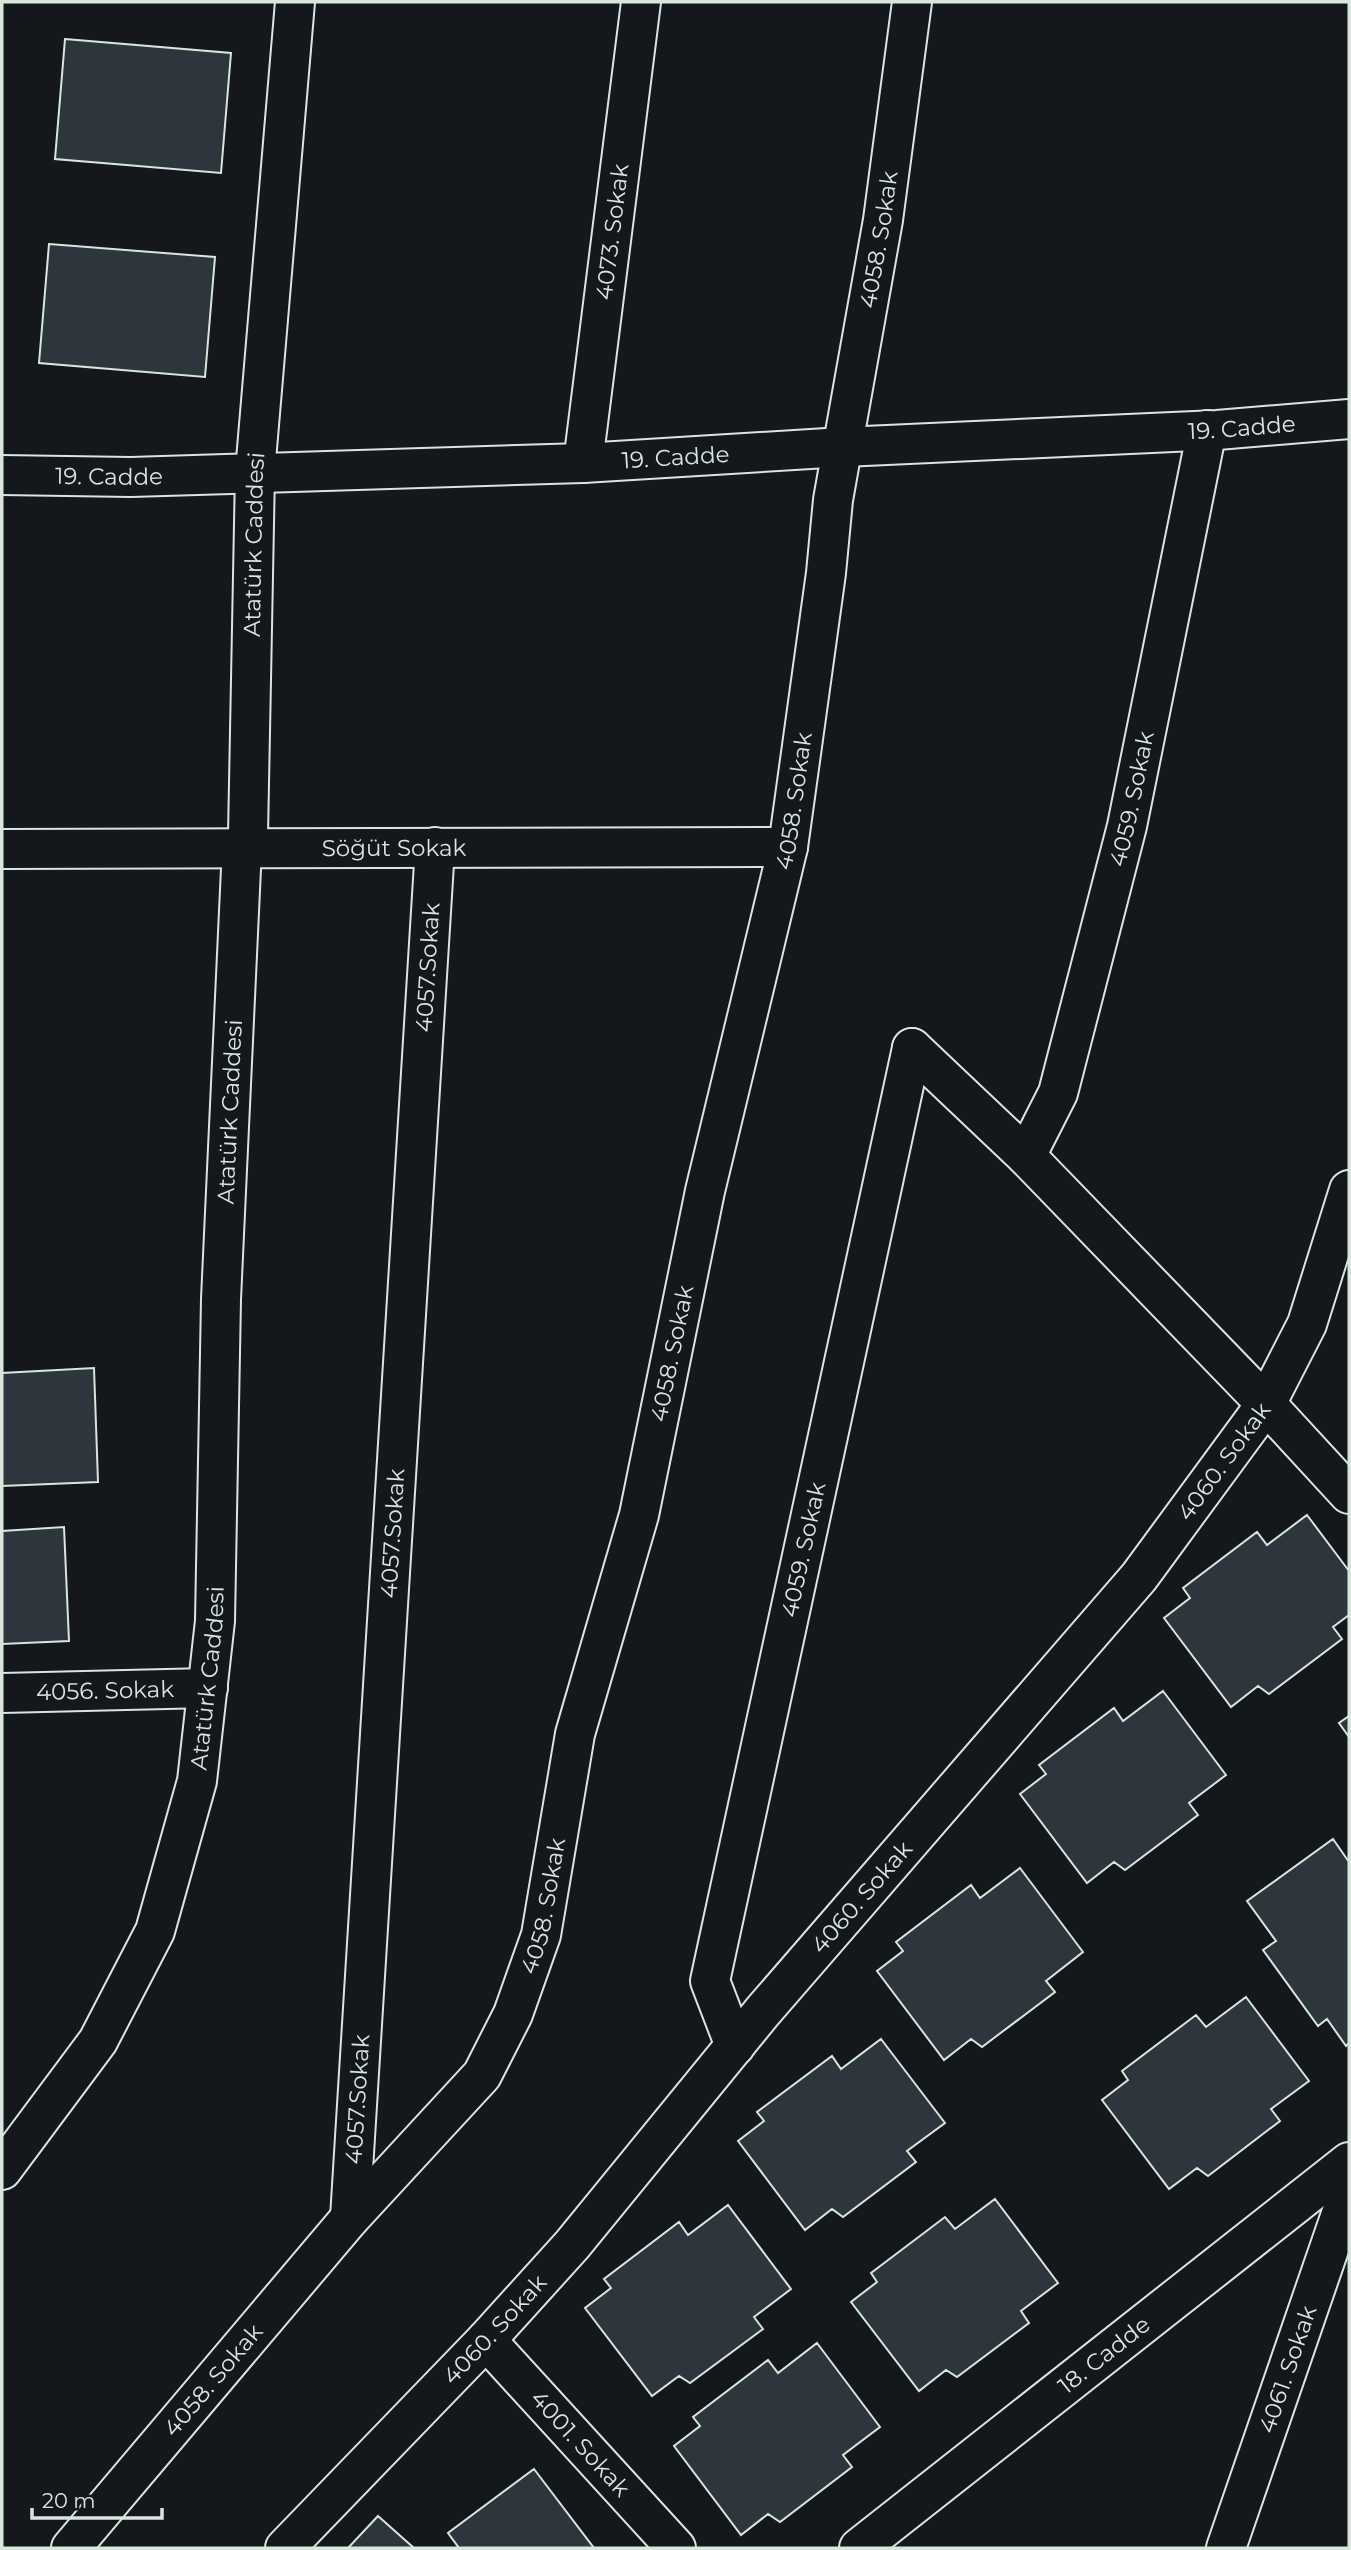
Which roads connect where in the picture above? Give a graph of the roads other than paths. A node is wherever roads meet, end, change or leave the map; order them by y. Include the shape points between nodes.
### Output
1 (295, 2) edge
2 (640, 2) edge
3 (912, 2) edge
4 (1349, 419) edge
5 (1207, 430) junction
6 (843, 447) junction
7 (583, 463) junction
8 (255, 472) junction
9 (2, 475) edge
10 (243, 847) junction
11 (435, 847) junction
12 (788, 847) junction
13 (2, 849) edge
14 (1026, 1156) junction
15 (1349, 1190) edge
16 (1266, 1404) junction
17 (1349, 1494) edge
18 (208, 1688) junction
19 (2, 1693) edge
20 (735, 2046) junction
21 (1349, 2162) edge
22 (2, 2170) edge
23 (1349, 2191) edge
24 (350, 2218) junction
25 (486, 2340) junction
26 (71, 2548) edge
27 (285, 2548) edge
28 (676, 2548) edge
29 (859, 2548) edge
30 (1226, 2548) edge

1 - 8 street, Atatürk Caddesi
2 - 7 street, 4073. Sokak
3 - 6 street, 4058. Sokak via 883,220
4 - 5 street, 19. Cadde
5 - 6 street, 19. Cadde
5 - 14 street, 4059. Sokak via 1127,826 1058,1093
6 - 7 street, 19. Cadde
6 - 12 street, 4058. Sokak
7 - 8 street, 19. Cadde
8 - 9 street, 19. Cadde via 131,477
8 - 10 street, Atatürk Caddesi via 248,835
10 - 11 street, Söğüt Sokak
10 - 13 street, Söğüt Sokak
10 - 18 street, Atatürk Caddesi via 221,1299 215,1621
11 - 12 street, Söğüt Sokak
11 - 24 street, 4057.Sokak
12 - 24 street, 4058. Sokak via 705,1191 639,1515 575,1734 541,1935 513,2014 482,2075
14 - 16 street
14 - 20 street, 4059. Sokak via 912,1048 710,1980
15 - 16 street, 4060. Sokak via 1307,1324
16 - 17 street
16 - 20 street, 4060. Sokak via 1139,1577
18 - 19 street, 4056. Sokak
18 - 22 street, Atatürk Caddesi via 197,1781 155,1931 98,2041
20 - 25 street, 4060. Sokak via 572,2245
21 - 29 street, 18. Cadde
23 - 30 street, 4061. Sokak
24 - 26 street, 4058. Sokak
25 - 27 street, 4060. Sokak
25 - 28 street, 4001. Sokak

